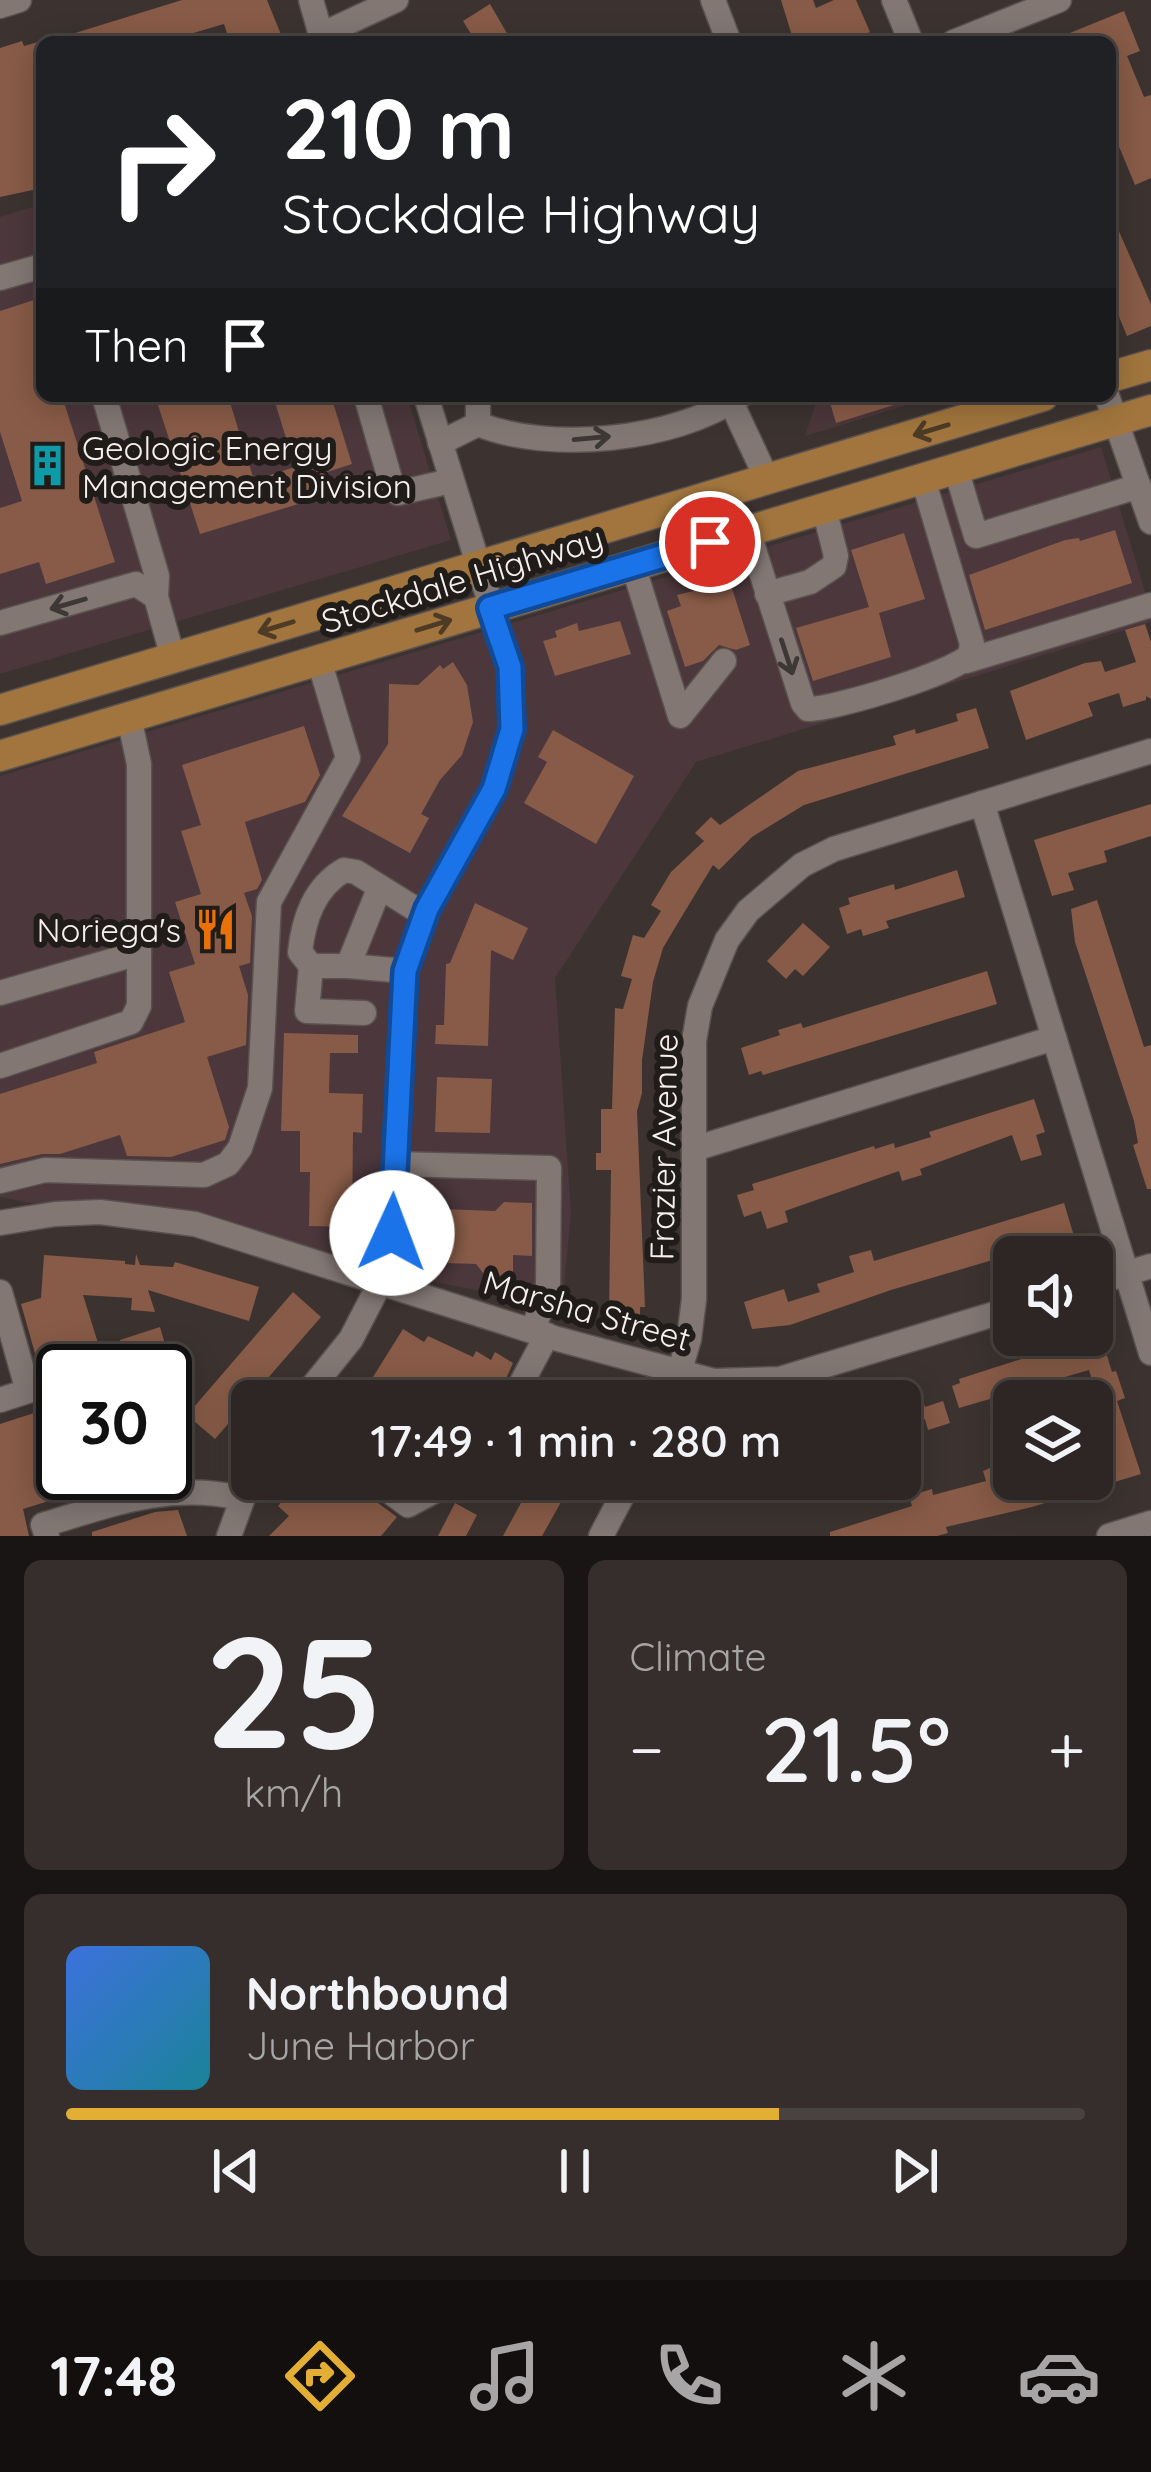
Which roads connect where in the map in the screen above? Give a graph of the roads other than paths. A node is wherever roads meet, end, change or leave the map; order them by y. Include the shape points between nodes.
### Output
1 (19, 0) edge
2 (311, 0) edge
3 (396, 0) edge
4 (712, 0) edge
5 (894, 0) edge
6 (1059, 0) edge
7 (0, 6) edge
8 (321, 36) edge
9 (326, 36) edge
10 (727, 36) edge
11 (909, 36) edge
12 (969, 36) edge
13 (36, 268) edge
14 (0, 278) edge
15 (1151, 365) edge
16 (1116, 375) edge
17 (106, 402) edge
18 (368, 402) edge
19 (428, 402) edge
20 (478, 402) edge
21 (729, 402) edge
22 (737, 402) edge
23 (1023, 402) edge
24 (1112, 408) edge
25 (1151, 410) edge
26 (478, 424) junction
27 (440, 443) junction
28 (956, 469) junction
29 (767, 479) junction
30 (923, 479) junction
31 (451, 481) junction
32 (1139, 486) junction
33 (824, 508) junction
34 (1151, 522) edge
35 (748, 531) junction
36 (633, 565) junction
37 (483, 587) junction
38 (146, 591) junction
39 (767, 594) junction
40 (1151, 605) edge
41 (0, 623) edge
42 (173, 658) junction
43 (319, 660) junction
44 (724, 661) dead end
45 (966, 661) junction
46 (0, 710) edge
47 (129, 717) junction
48 (1151, 751) edge
49 (0, 756) edge
50 (982, 802) junction
51 (379, 889) junction
52 (425, 915) junction
53 (139, 953) junction
54 (311, 966) junction
55 (348, 966) junction
56 (405, 971) junction
57 (0, 993) edge
58 (364, 1013) dead end
59 (1054, 1038) junction
60 (0, 1066) edge
61 (694, 1149) junction
62 (395, 1164) junction
63 (0, 1181) edge
64 (0, 1223) edge
65 (1139, 1269) edge
66 (381, 1281) junction
67 (0, 1292) edge
68 (993, 1314) edge
69 (540, 1333) junction
70 (1151, 1353) edge
71 (681, 1373) junction
72 (318, 1380) edge
73 (521, 1380) edge
74 (678, 1380) edge
75 (0, 1400) edge
76 (231, 1496) edge
77 (240, 1500) edge
78 (621, 1500) edge
79 (1151, 1523) edge
80 (47, 1536) edge
81 (230, 1536) edge
82 (602, 1536) edge
83 (1109, 1536) edge

1 - 7 street
2 - 8 street
3 - 9 street
4 - 10 street
5 - 11 street
6 - 12 street
13 - 14 street
15 - 16 main road
17 - 38 street via 157,576
18 - 31 street via 398,493
19 - 27 street
20 - 26 street
26 -> 21 street via 535,440 611,437
22 - 29 street
23 -> 29 main road, Stockdale Highway
24 - 25 main road, Stockdale Highway
24 - 28 main road, Stockdale Highway
24 - 32 street
26 - 27 street
27 - 31 street
28 - 30 main road, Stockdale Highway
28 - 32 street via 976,536
29 - 37 main road, Stockdale Highway
30 - 33 main road, Stockdale Highway
30 - 45 street via 972,644
31 - 37 street
32 - 34 street
33 - 35 main road, Stockdale Highway
33 - 39 street via 834,566
35 - 36 main road, Stockdale Highway
35 - 39 street
36 - 37 main road, Stockdale Highway
36 - 44 street via 680,716
37 -> 42 main road, Stockdale Highway
43 -> 37 main road, Stockdale Highway
37 - 52 street via 510,667 509,744 494,789
38 -> 41 street
38 - 42 street
39 -> 45 street via 808,710
40 - 45 street
42 - 46 main road, Stockdale Highway
43 - 47 main road, Stockdale Highway
43 - 63 street via 348,758 269,902 260,1088 239,1148 228,1164 204,1174 45,1170
47 - 49 main road, Stockdale Highway
47 - 53 street via 139,764
48 - 50 street, Frazier Avenue
50 - 59 street
50 - 61 street, Frazier Avenue via 834,849 748,911 700,1006
51 - 52 street
51 - 54 street via 356,872 328,880 303,928 300,952
51 - 55 street
52 - 56 street
53 - 57 street
53 - 60 street via 139,1006 131,1022
54 - 55 street
54 - 58 street via 307,1011
55 - 56 street
56 - 62 street
59 - 61 street
59 - 65 street
61 - 71 street, Frazier Avenue via 694,1299
62 - 66 street
62 - 69 street via 549,1168
64 - 66 street, Marsha Street via 145,1215
65 - 70 street
66 - 69 street, Marsha Street
66 - 72 street
67 - 75 street via 28,1391
68 - 71 street, Marsha Street via 780,1379
69 - 71 street, Marsha Street
69 - 73 street
71 - 74 street, Frazier Avenue
76 - 80 street via 172,1490 44,1525
77 - 81 street
78 - 82 street
79 - 83 street

